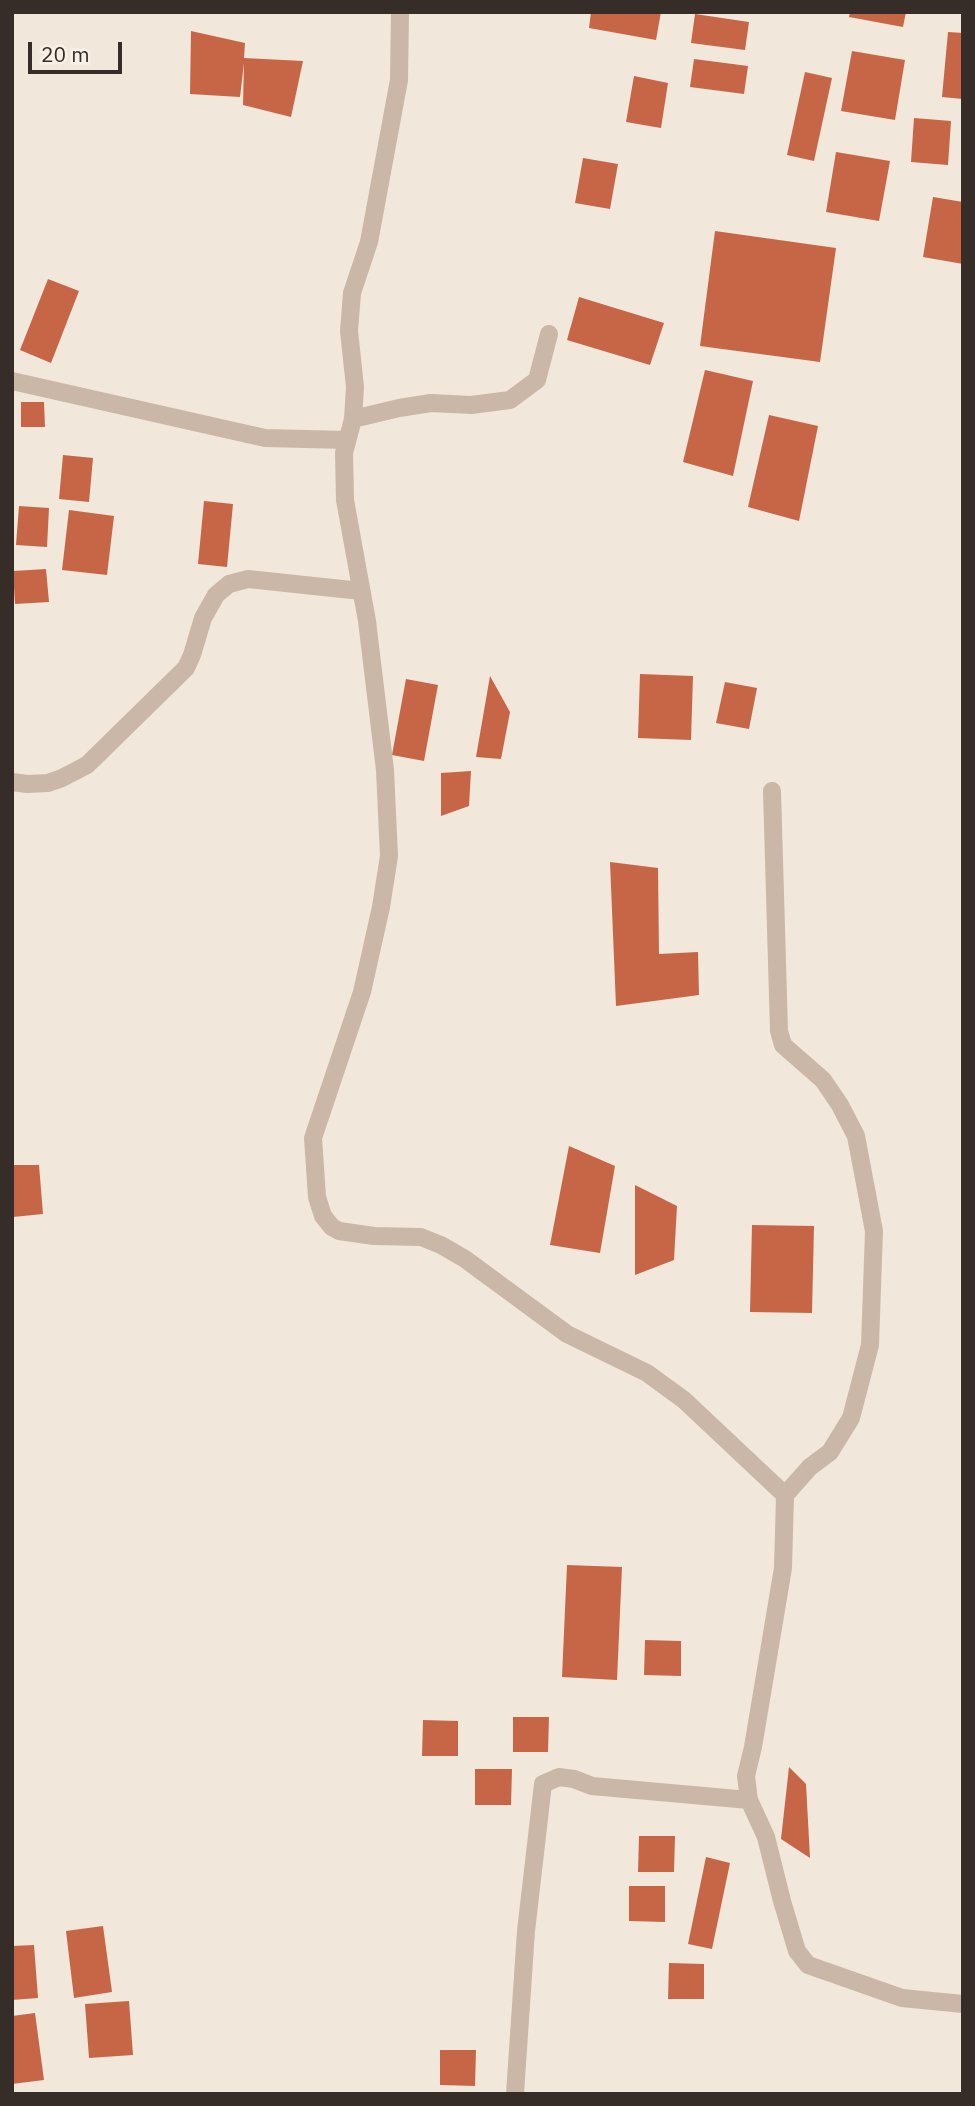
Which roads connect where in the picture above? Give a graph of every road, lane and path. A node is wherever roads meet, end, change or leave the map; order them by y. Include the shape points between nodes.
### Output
1 (400, 12) edge
2 (549, 334) dead end
3 (12, 382) edge
4 (353, 419) junction
5 (347, 440) junction
6 (361, 591) junction
7 (12, 782) edge
8 (772, 791) dead end
9 (785, 1495) junction
10 (749, 1800) junction
11 (963, 2004) edge
12 (515, 2094) edge

1 - 4 street via 399,80 369,242 352,293
2 - 4 street via 537,380 510,400 431,404
3 - 5 street via 265,438
4 - 5 street
5 - 6 street via 345,500
6 - 7 street via 248,579 229,584 216,595 203,618 186,668 87,765 48,783
6 - 9 street via 385,770 389,856 362,992 313,1138 317,1197 323,1216 339,1231 421,1237 465,1259 567,1334 647,1373 684,1400
8 - 9 street via 779,1031 783,1045 823,1080 856,1136 874,1231 870,1345 851,1418 830,1452
9 - 10 street via 783,1568 746,1776
10 - 11 street via 766,1837 797,1951 808,1965 902,1998
10 - 12 street via 592,1786 559,1777 543,1784 526,1931

